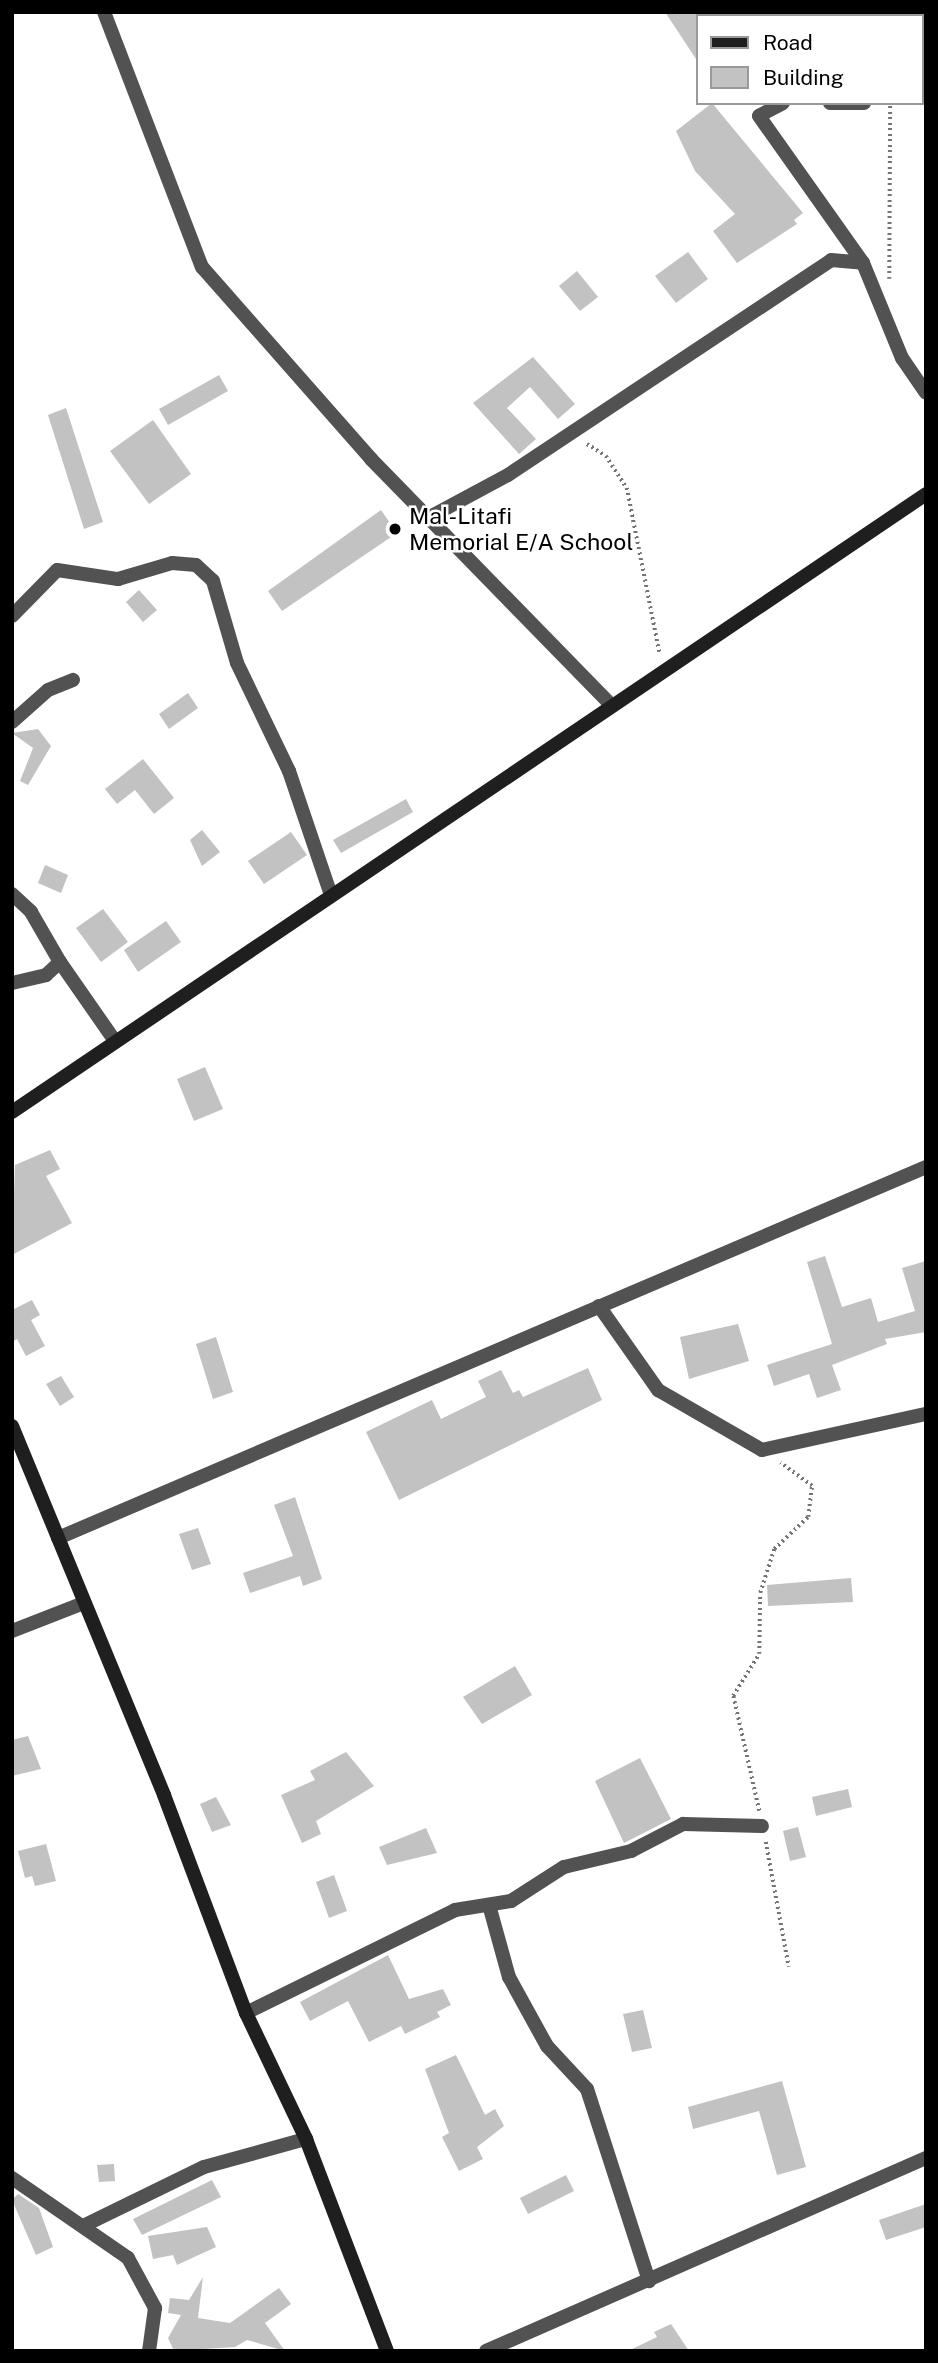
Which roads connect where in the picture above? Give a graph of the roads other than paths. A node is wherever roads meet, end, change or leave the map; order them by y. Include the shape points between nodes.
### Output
1 (104, 12) edge
2 (779, 105) edge
3 (863, 263) junction
4 (926, 393) edge
5 (926, 494) edge
6 (428, 518) junction
7 (12, 616) edge
8 (73, 680) dead end
9 (611, 705) junction
10 (12, 722) edge
11 (330, 892) junction
12 (12, 894) edge
13 (60, 962) junction
14 (12, 983) edge
15 (115, 1041) junction
16 (12, 1112) edge
17 (926, 1167) edge
18 (600, 1306) junction
19 (926, 1414) edge
20 (12, 1426) edge
21 (58, 1538) junction
22 (84, 1603) junction
23 (12, 1631) edge
24 (762, 1826) road end
25 (489, 1905) junction
26 (246, 2013) junction
27 (306, 2139) junction
28 (926, 2158) edge
29 (12, 2178) edge
30 (85, 2225) junction
31 (649, 2281) junction
32 (149, 2351) edge
33 (387, 2351) edge
34 (486, 2351) edge

1 - 6 street via 202,267
2 - 3 street via 759,116
3 - 4 street via 902,358
3 - 6 street via 831,260 778,290 570,434
5 - 9 main road
6 - 9 street
7 - 11 street via 57,570 118,579 172,564 196,565 213,581 237,663 289,771
8 - 10 street via 48,690
9 - 11 main road
11 - 15 main road
12 - 13 street via 31,912
13 - 14 street via 46,975
13 - 15 street
15 - 16 main road
17 - 18 street
18 - 19 street via 658,1390 762,1450
18 - 21 street
20 - 21 main road
21 - 22 main road
22 - 23 street
22 - 26 main road
24 - 25 street via 683,1824 631,1851 564,1867 511,1901
25 - 26 street via 455,1910
25 - 31 street via 509,1977 547,2046 587,2089
26 - 27 main road
27 - 30 street via 195,2171
27 - 33 main road
28 - 31 street
29 - 30 street
30 - 32 street via 128,2258 145,2283 155,2308
31 - 34 street

